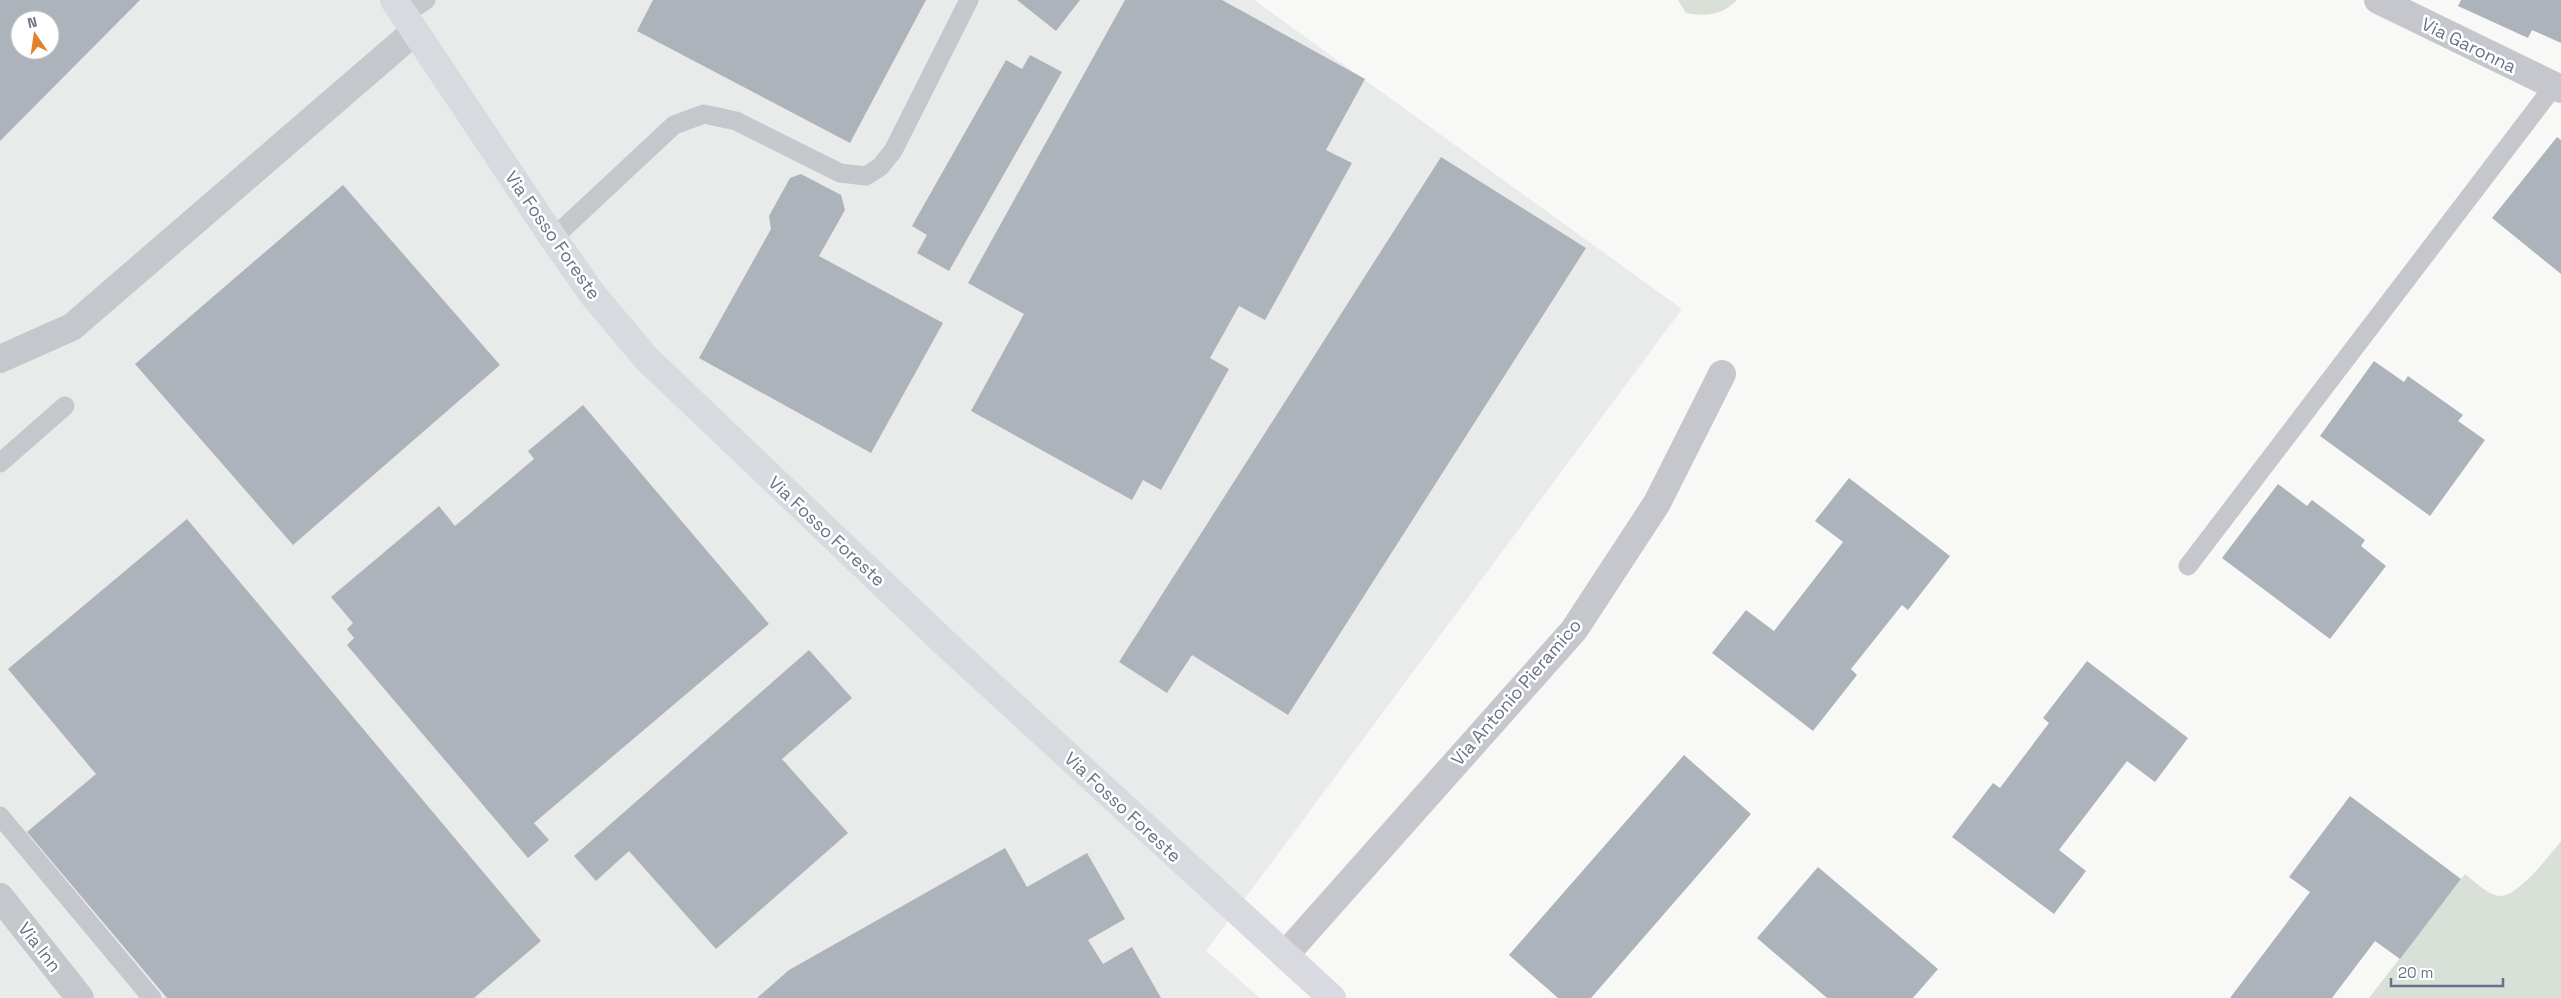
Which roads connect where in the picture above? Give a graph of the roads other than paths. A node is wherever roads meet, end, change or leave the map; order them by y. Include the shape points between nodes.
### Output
1 (426, 0) edge
2 (968, 0) edge
3 (2378, 0) edge
4 (404, 16) edge
5 (2557, 88) edge
6 (553, 238) junction
7 (0, 359) edge
8 (1722, 374) dead end
9 (64, 406) dead end
10 (0, 463) edge
11 (2188, 566) dead end
12 (0, 816) edge
13 (0, 897) edge
14 (1285, 955) junction
15 (80, 998) edge
16 (152, 998) edge
17 (1332, 998) edge

1 - 4 lane
2 - 6 lane via 893,151 880,167 866,176 840,173 736,121 704,114 674,124
3 - 5 street, Via Garonna
4 - 6 main road, Via Fosso Foreste
4 - 7 street via 72,327
5 - 11 lane
6 - 14 main road, Via Fosso Foreste via 593,295 646,358 705,416 946,644
8 - 14 street, Via Antonio Pieramico via 1657,503 1574,630
9 - 10 lane
12 - 16 lane
13 - 15 street, Via Inn
14 - 17 main road, Via Fosso Foreste

